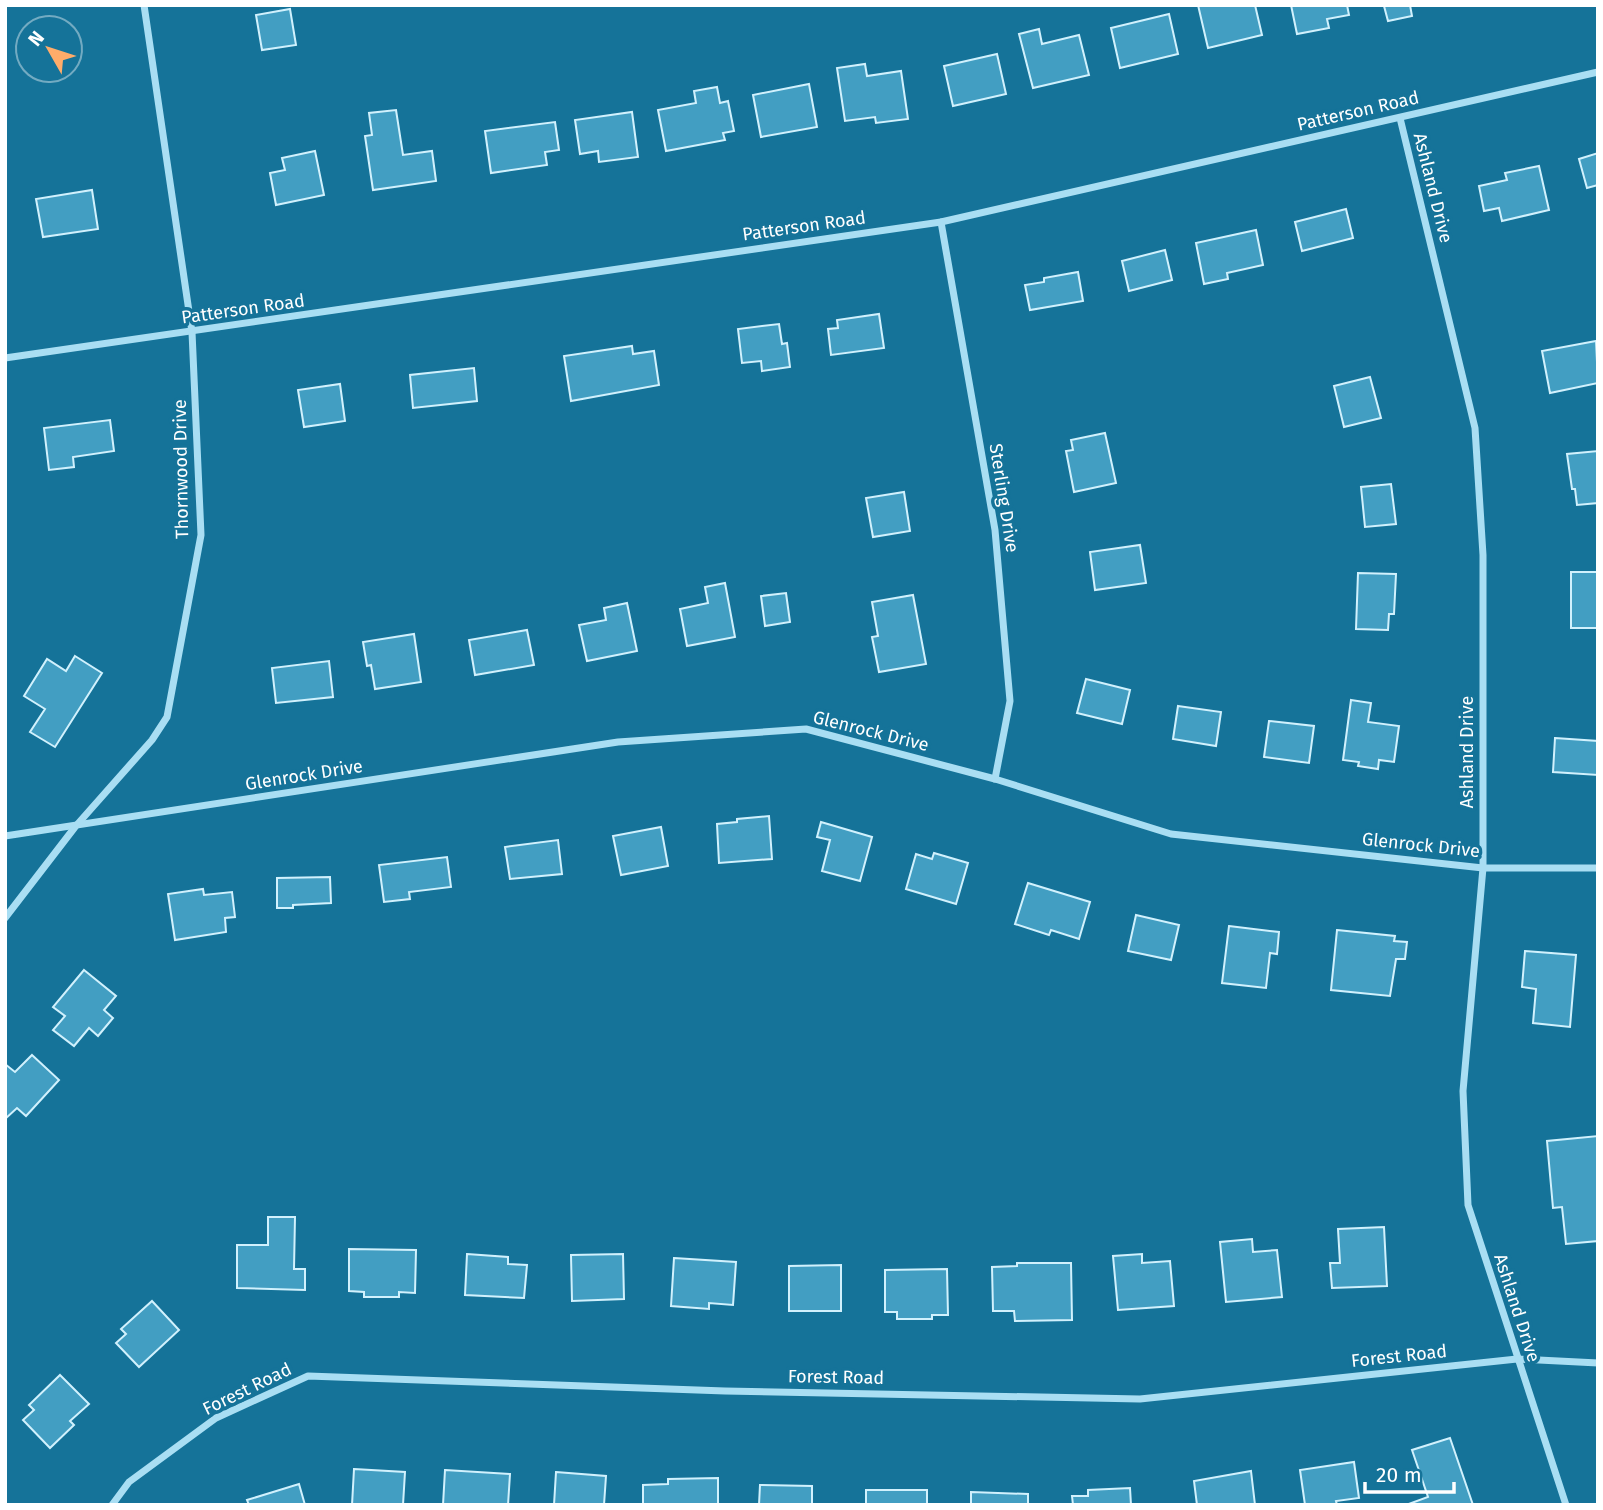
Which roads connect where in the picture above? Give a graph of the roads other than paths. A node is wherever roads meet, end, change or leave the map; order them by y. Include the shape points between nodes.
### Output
1 (144, 5) edge
2 (1598, 72) edge
3 (1400, 118) junction
4 (941, 222) junction
5 (192, 332) junction
6 (5, 358) edge
7 (995, 779) junction
8 (75, 827) junction
9 (5, 836) edge
10 (1483, 868) junction
11 (1598, 868) edge
12 (5, 918) edge
13 (1517, 1360) junction
14 (1598, 1363) edge
15 (112, 1505) edge
16 (1566, 1505) edge

1 - 5 street, Thornwood Drive
2 - 3 street, Patterson Road
3 - 4 street, Patterson Road
3 - 10 street, Ashland Drive via 1475,428 1483,555
4 - 5 street, Patterson Road
4 - 7 street, Sterling Drive via 995,530 1010,701
5 - 6 street, Patterson Road
5 - 8 street, Thornwood Drive via 201,536 167,717
7 - 8 street, Glenrock Drive via 806,729 618,742
7 - 10 street, Glenrock Drive via 1171,834
8 - 9 street, Glenrock Drive
8 - 12 street, Thornwood Drive
10 - 11 street, Glenrock Drive
10 - 13 street, Ashland Drive via 1463,1091 1468,1205
13 - 14 street, Forest Road
13 - 15 street, Forest Road via 1140,1399 308,1376 216,1418 129,1482
13 - 16 street, Ashland Drive

